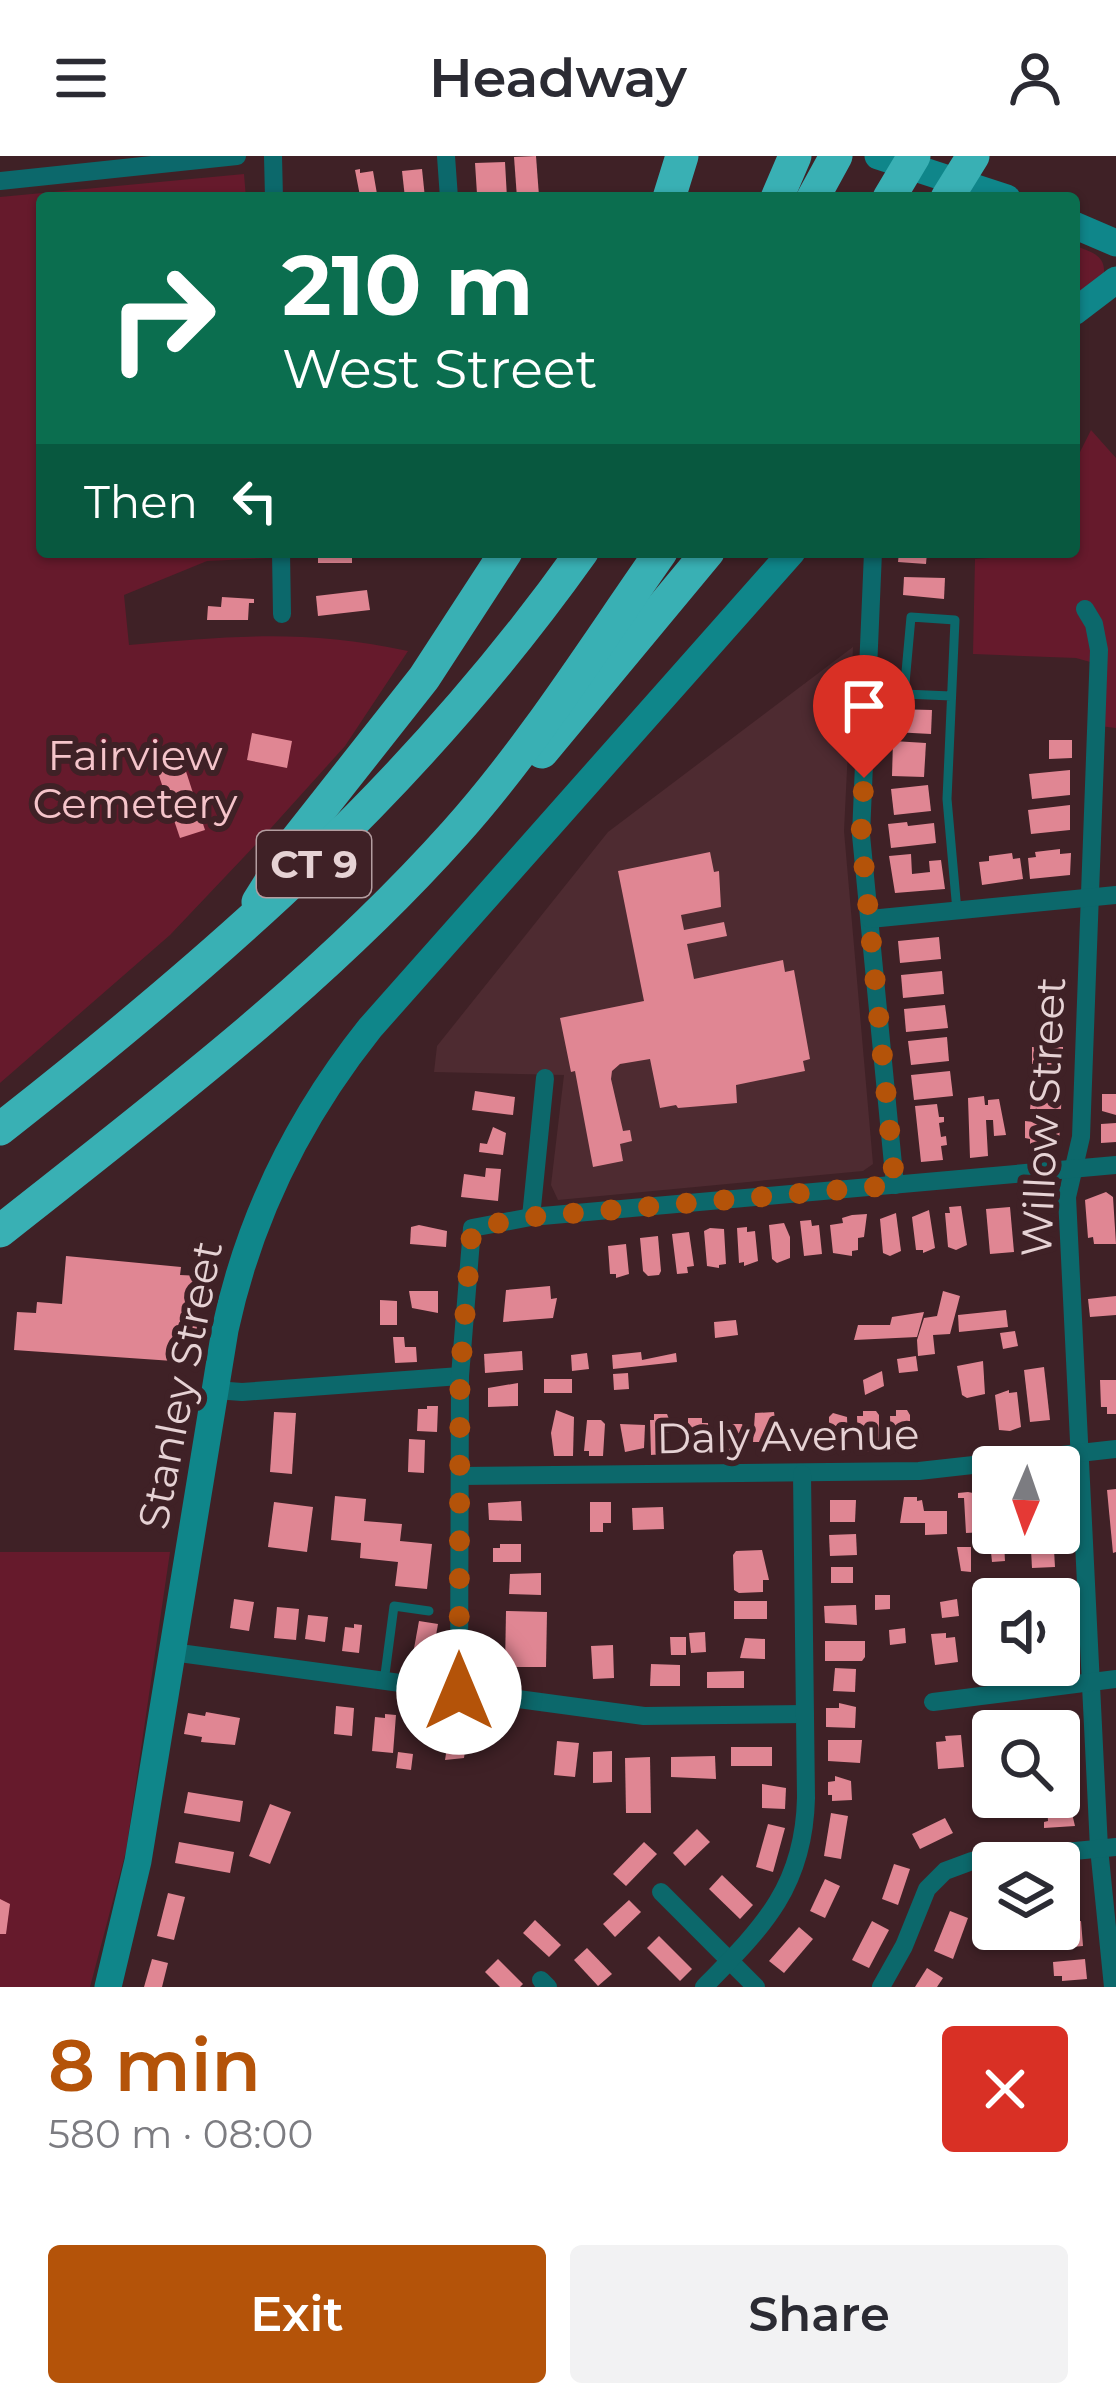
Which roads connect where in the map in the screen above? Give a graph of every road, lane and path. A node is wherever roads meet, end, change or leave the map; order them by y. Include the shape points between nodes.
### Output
1 (237, 156) edge
2 (273, 156) edge
3 (446, 156) edge
4 (682, 156) edge
5 (795, 156) edge
6 (836, 156) edge
7 (878, 156) edge
8 (914, 156) edge
9 (973, 156) edge
10 (204, 158) edge
11 (0, 181) edge
12 (274, 192) edge
13 (449, 192) edge
14 (671, 192) edge
15 (780, 192) edge
16 (816, 192) edge
17 (893, 192) edge
18 (951, 192) edge
19 (990, 192) edge
20 (1080, 228) edge
21 (1116, 243) edge
22 (1116, 280) edge
23 (1116, 303) edge
24 (1080, 307) edge
25 (1080, 327) edge
26 (281, 558) edge
27 (502, 558) edge
28 (577, 558) edge
29 (657, 558) edge
30 (703, 558) edge
31 (786, 558) edge
32 (873, 558) edge
33 (1085, 609) dead end
34 (283, 614) dead end
35 (868, 693) junction
36 (905, 694) junction
37 (951, 696) junction
38 (453, 836) junction
39 (1116, 895) edge
40 (1089, 898) junction
41 (957, 911) junction
42 (870, 919) junction
43 (244, 929) junction
44 (545, 1078) dead end
45 (0, 1129) edge
46 (1116, 1165) edge
47 (1072, 1171) junction
48 (895, 1185) junction
49 (531, 1217) junction
50 (0, 1231) edge
51 (460, 1376) junction
52 (215, 1390) junction
53 (1079, 1446) edge
54 (1116, 1449) edge
55 (1080, 1454) edge
56 (972, 1465) edge
57 (1080, 1473) edge
58 (802, 1474) junction
59 (460, 1476) junction
60 (429, 1611) dead end
61 (172, 1652) junction
62 (1116, 1679) edge
63 (384, 1682) junction
64 (1091, 1682) junction
65 (459, 1692) junction
66 (933, 1702) dead end
67 (805, 1714) junction
68 (1107, 1847) edge
69 (661, 1892) dead end
70 (730, 1961) junction
71 (108, 1987) edge
72 (704, 1987) edge
73 (756, 1987) edge
74 (881, 1987) edge
75 (1114, 1987) edge

1 - 10 street
2 - 12 street
3 - 13 street
4 - 14 highway
5 - 15 highway
6 - 16 highway
7 - 19 main road
8 - 17 highway
9 - 18 highway
10 - 11 street
20 - 21 main road
22 - 24 main road
23 - 25 main road
26 - 34 street
27 - 43 highway via 424,679 290,849
28 - 43 highway, CT 9 via 437,736
29 - 38 highway, CT 9
30 - 38 highway via 539,755
31 - 52 main road, Stanley Street via 335,1074 258,1219
32 - 35 street
33 - 40 street, Willow Street via 1099,650
35 - 36 lane
35 - 42 street via 861,835
36 - 37 lane
36 - 37 lane via 911,617 955,620
37 - 41 lane via 947,799
38 - 50 highway, CT 9 via 255,1028
39 - 40 street
40 - 41 street
40 - 47 street, Willow Street via 1081,1136
41 - 42 street
42 - 48 street
43 - 45 highway, CT 9
44 - 49 street
46 - 47 street
47 - 48 street
47 - 53 street, Willow Street
48 - 49 street
49 - 51 street via 472,1228
51 - 52 street
51 - 59 street
52 - 61 main road, Stanley Street
54 - 55 street, Daly Avenue
56 - 58 street, Daly Avenue
57 - 64 street, Willow Street
58 - 59 street, Daly Avenue
58 - 67 street
59 - 65 street
60 - 63 lane via 394,1606
61 - 63 street
61 - 71 main road, Stanley Street
62 - 64 street
63 - 65 street
64 - 66 street
64 - 68 street, Willow Street
65 - 67 street via 644,1716
67 - 70 street via 806,1808 796,1866 770,1917
68 - 74 street via 945,1871 927,1889
68 - 75 street, Willow Street
69 - 70 street
70 - 72 street
70 - 73 street

